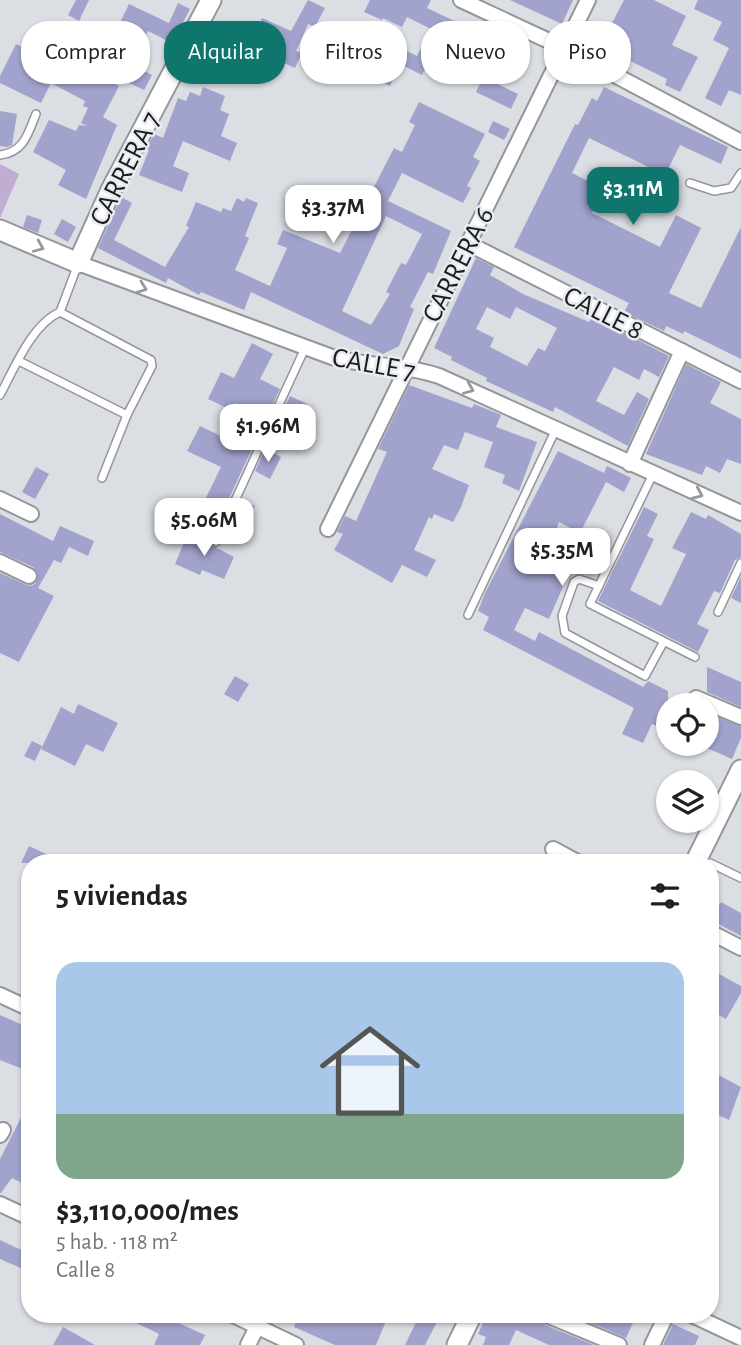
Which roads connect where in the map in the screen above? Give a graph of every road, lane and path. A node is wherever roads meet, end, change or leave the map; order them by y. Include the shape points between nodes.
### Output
1 (211, 0) edge
2 (461, 0) edge
3 (588, 0) edge
4 (578, 21) edge
5 (544, 39) edge
6 (631, 82) edge
7 (546, 84) edge
8 (36, 114) dead end
9 (739, 136) edge
10 (0, 155) edge
11 (741, 173) edge
12 (690, 184) dead end
13 (1, 233) edge
14 (467, 243) junction
15 (78, 263) junction
16 (60, 312) junction
17 (305, 347) junction
18 (682, 351) junction
19 (19, 361) junction
20 (404, 368) junction
21 (741, 381) edge
22 (0, 395) edge
23 (127, 415) junction
24 (556, 429) junction
25 (631, 464) junction
26 (653, 474) junction
27 (102, 478) dead end
28 (0, 499) edge
29 (741, 513) edge
30 (32, 514) dead end
31 (328, 529) dead end
32 (216, 542) dead end
33 (0, 562) edge
34 (741, 563) edge
35 (29, 576) dead end
36 (599, 586) junction
37 (718, 612) dead end
38 (468, 615) dead end
39 (663, 643) junction
40 (695, 657) dead end
41 (719, 708) edge
42 (741, 718) edge
43 (741, 770) edge
44 (553, 849) dead end
45 (562, 854) edge
46 (707, 854) edge
47 (719, 868) edge
48 (741, 878) edge
49 (719, 937) edge
50 (741, 948) edge
51 (0, 995) edge
52 (21, 1005) edge
53 (0, 1204) edge
54 (21, 1214) edge
55 (249, 1323) edge
56 (468, 1323) edge
57 (566, 1323) edge
58 (663, 1323) edge
59 (709, 1323) edge
60 (257, 1327) junction
61 (741, 1338) edge
62 (248, 1345) edge
63 (296, 1345) edge
64 (457, 1345) edge
65 (620, 1345) edge
66 (652, 1345) edge

1 - 15 street, CARRERA 7
2 - 5 street
3 - 4 street, CARRERA 6
6 - 9 street
7 - 14 street, CARRERA 6
8 - 10 lane via 18,150
11 - 12 lane via 730,188 714,191
13 -> 15 street, CALLE 7
14 - 18 street, CALLE 8
14 - 20 street, CARRERA 6
15 - 16 lane
15 -> 17 street, CALLE 7
16 - 19 lane via 48,317
16 - 23 lane via 151,359 151,372
17 - 20 street, CALLE 7 via 354,364
17 - 32 lane
18 - 21 street, CALLE 8
18 - 25 street
19 - 22 lane
19 - 23 lane
20 -> 24 street, CALLE 7 via 422,370 476,391
20 - 31 street, CARRERA 6
23 - 27 lane
24 - 25 street, CALLE 7
24 - 38 lane
25 - 26 street, CALLE 7
26 -> 29 street, CALLE 7
26 - 36 lane
28 - 30 street
33 - 35 street
34 - 37 lane
36 - 39 lane via 591,606
36 - 39 lane via 579,579 574,582 562,617 565,634 645,676
39 - 40 lane
41 - 42 street
43 - 46 street
44 - 45 street
47 - 48 lane
49 - 50 street
51 - 52 street
53 - 54 street
55 - 60 street
56 - 64 street
57 - 65 street
58 - 66 street
59 - 61 street
60 - 62 street
60 - 63 street

